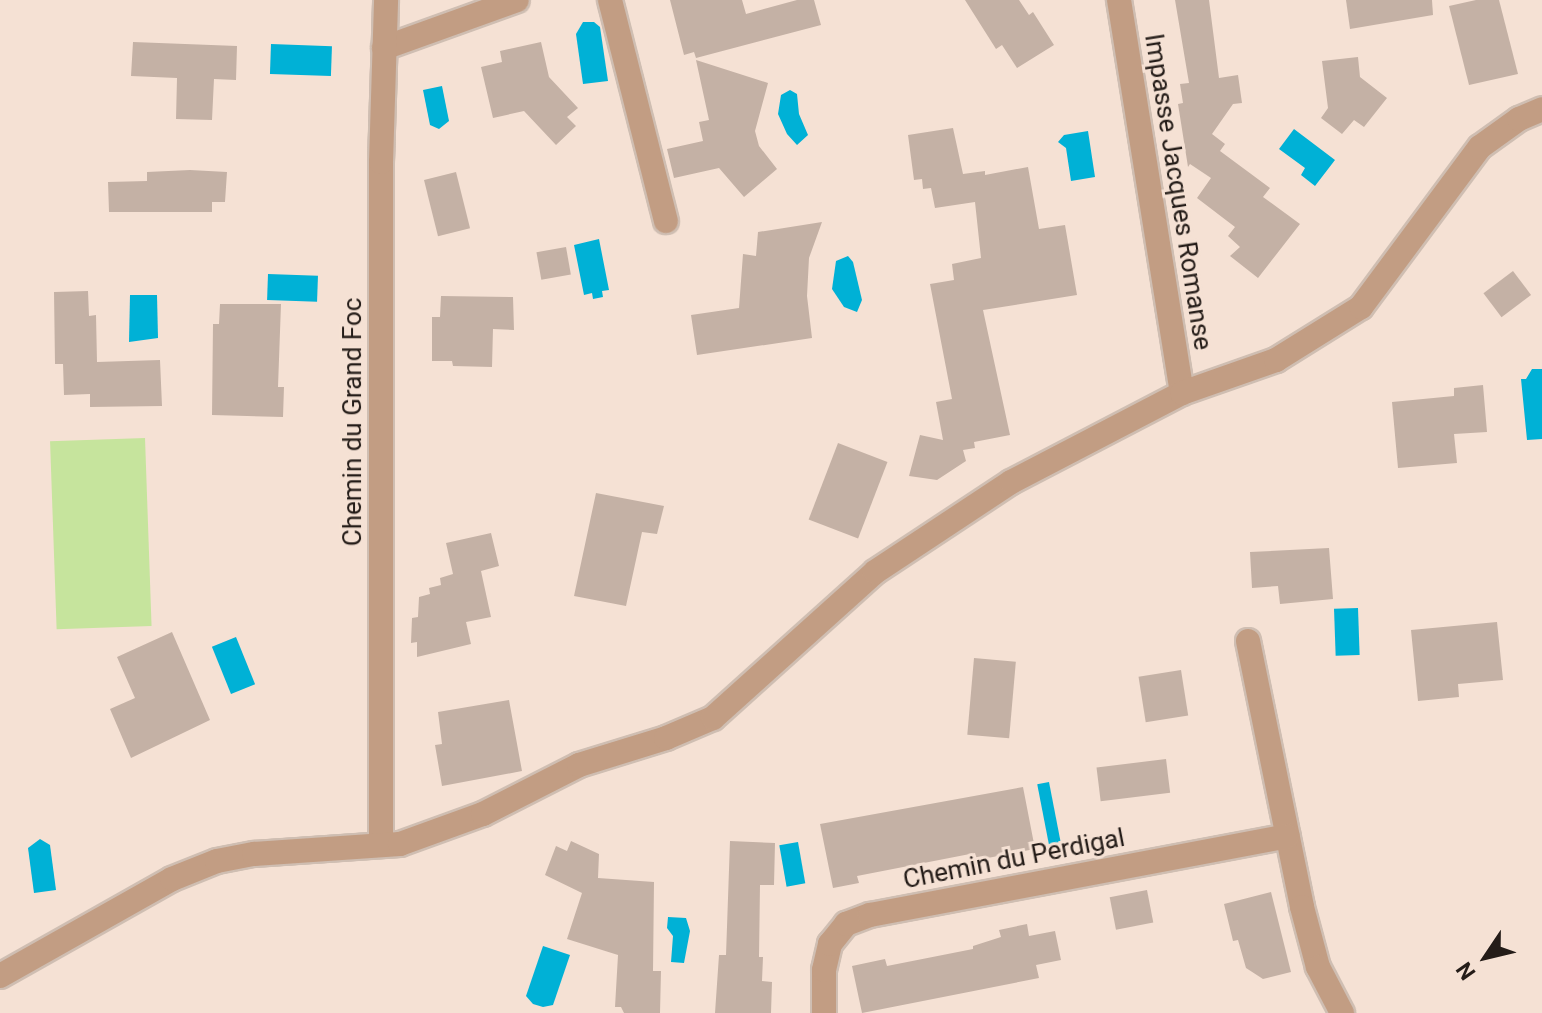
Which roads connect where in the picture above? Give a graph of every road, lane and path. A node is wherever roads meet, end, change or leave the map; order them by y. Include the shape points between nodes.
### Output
1 (386, 0) edge
2 (517, 0) edge
3 (610, 0) edge
4 (1119, 0) edge
5 (384, 48) junction
6 (1542, 109) edge
7 (666, 221) dead end
8 (1182, 393) junction
9 (1248, 641) dead end
10 (1288, 836) junction
11 (381, 845) junction
12 (0, 976) edge
13 (824, 1013) edge
14 (1342, 1013) edge

1 - 5 street, Chemin du Grand Foc
2 - 5 street
3 - 7 street
4 - 8 street, Impasse Jacques Romanse
5 - 11 street, Chemin du Grand Foc
6 - 8 street via 1480,147 1361,307 1276,360
8 - 11 street via 1011,482 875,572 713,718 579,765 483,814 400,844
9 - 10 street
10 - 13 street, Chemin du Perdigal via 870,915 846,924 830,944
10 - 14 street via 1318,967
11 - 12 street via 217,861 172,879

